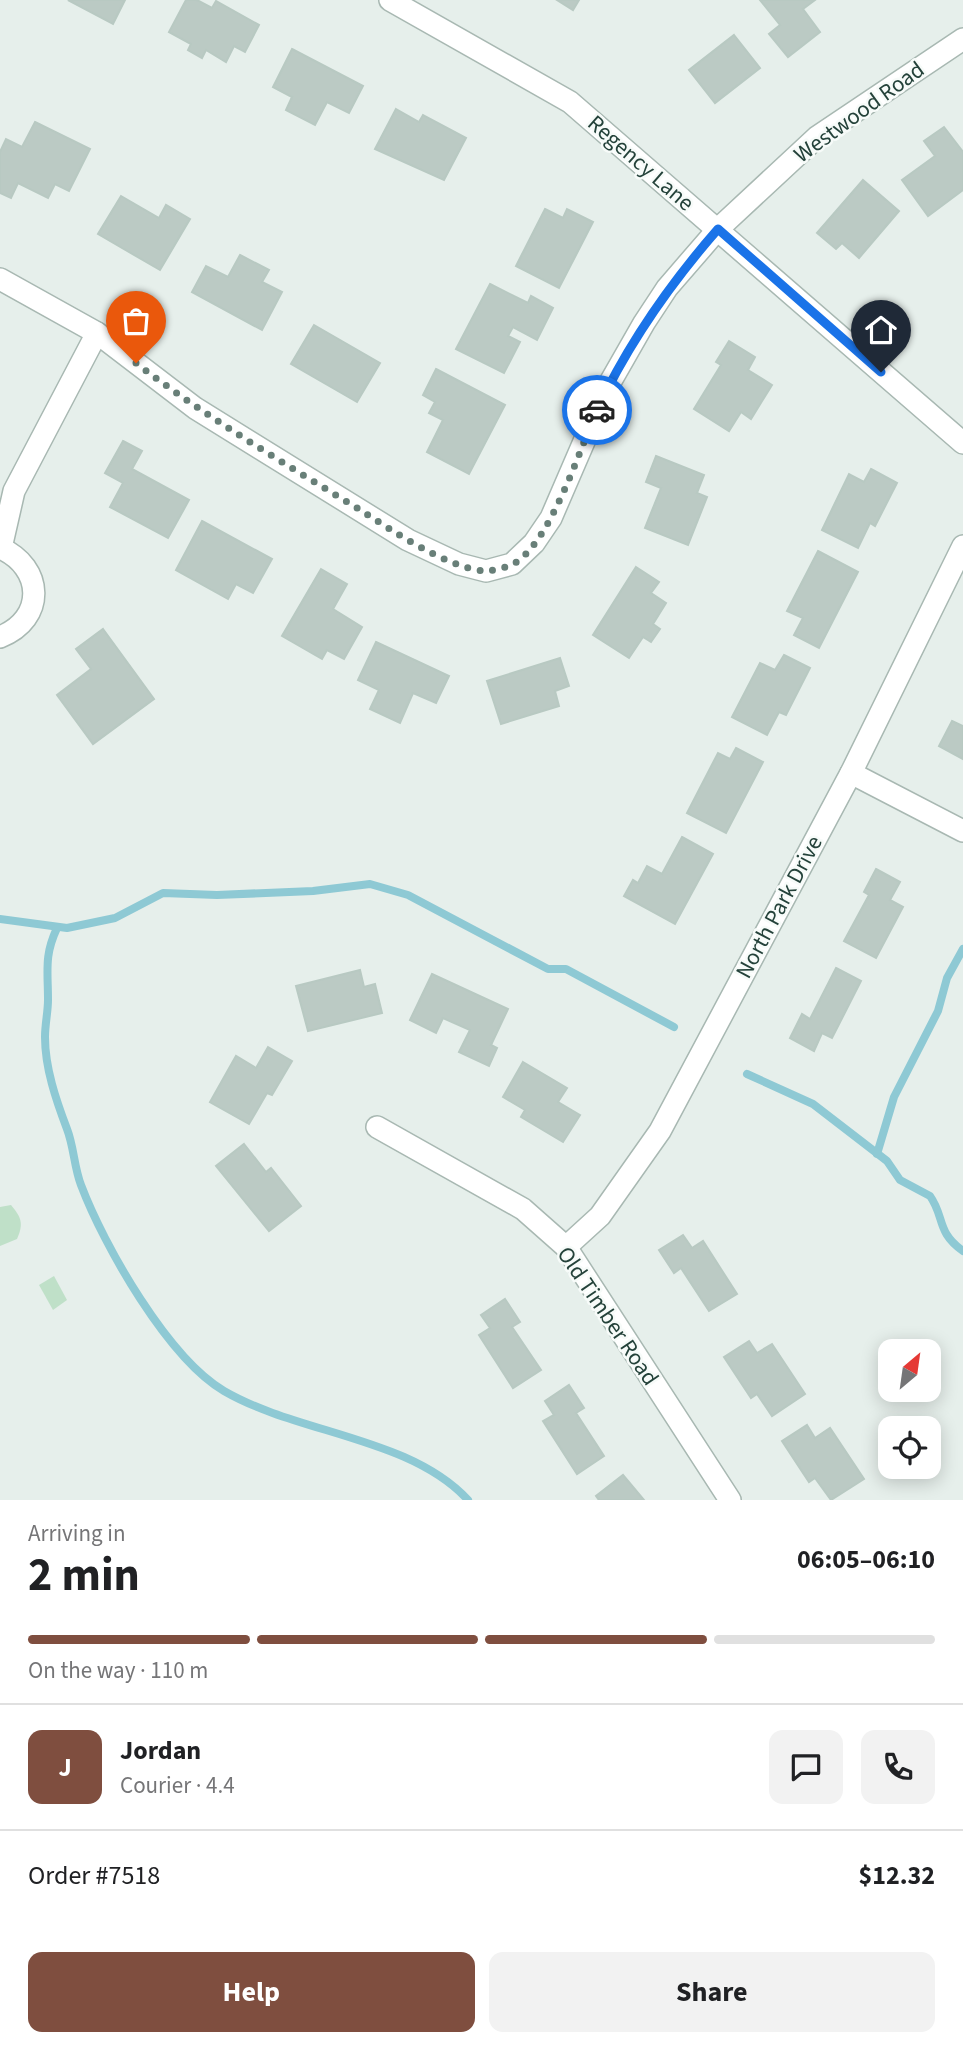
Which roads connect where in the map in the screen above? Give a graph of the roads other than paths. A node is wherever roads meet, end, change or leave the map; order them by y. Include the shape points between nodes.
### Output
1 (390, 0) edge
2 (419, 6) edge
3 (963, 39) edge
4 (718, 229) junction
5 (0, 279) edge
6 (97, 332) junction
7 (963, 443) edge
8 (963, 546) edge
9 (0, 548) edge
10 (0, 637) edge
11 (851, 773) junction
12 (963, 831) edge
13 (377, 1127) dead end
14 (566, 1247) junction
15 (730, 1500) edge

1 - 2 street, Regency Lane
2 - 4 street, Regency Lane via 570,102
3 - 4 street, Westwood Road via 817,137
4 - 6 street, Westwood Road via 667,288 644,323 604,396 551,518 512,565 486,571 408,540 195,408
4 - 7 street, Regency Lane
5 - 6 street, Westwood Road
6 - 9 street via 15,491
8 - 11 street, North Park Drive
9 - 10 street via 25,565 34,592 25,620
11 - 12 street
11 - 14 street, North Park Drive via 660,1131 600,1216
13 - 14 street, Old Timber Road via 523,1209
14 - 15 street, Old Timber Road

